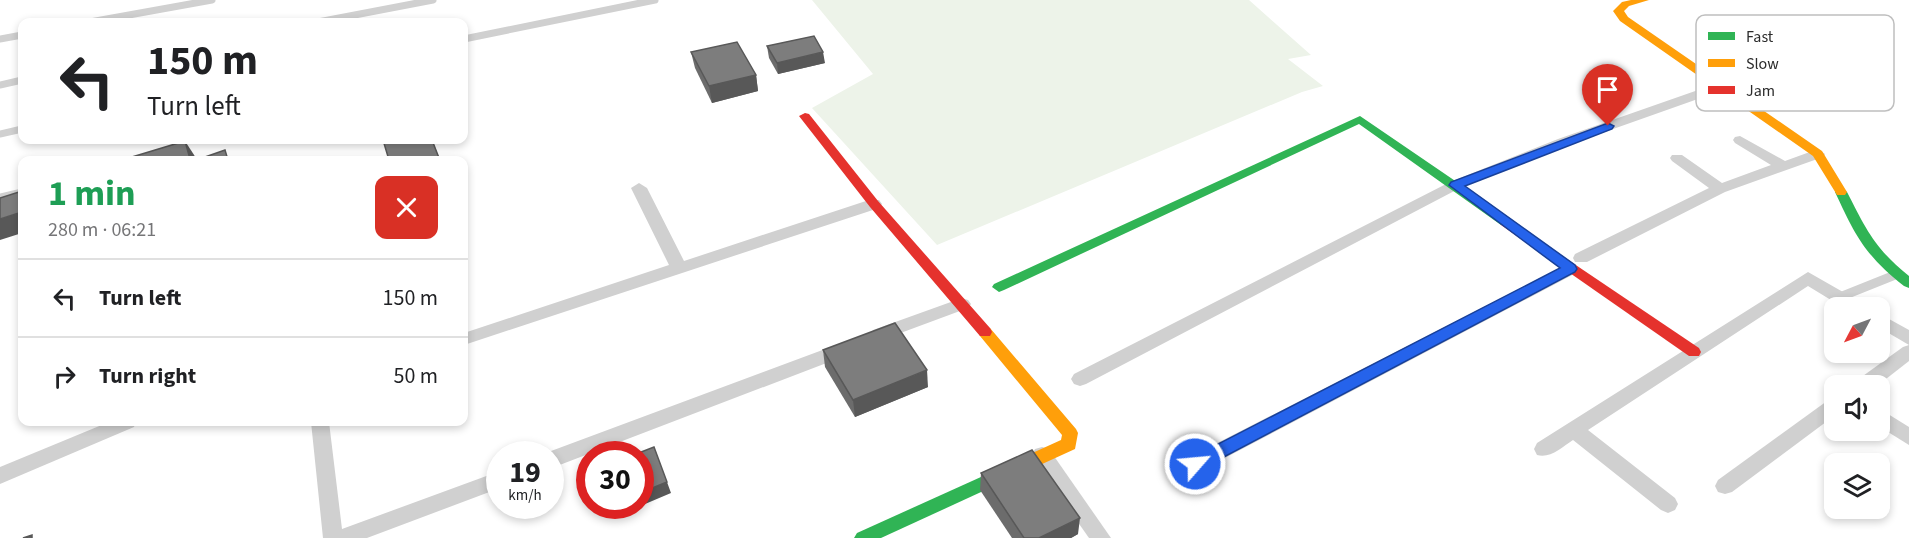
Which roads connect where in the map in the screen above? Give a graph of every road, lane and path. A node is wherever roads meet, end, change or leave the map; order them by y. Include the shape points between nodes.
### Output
1 (212, 0) edge
2 (433, 0) edge
3 (655, 0) edge
4 (1644, 0) edge
5 (112, 18) edge
6 (339, 18) edge
7 (18, 36) edge
8 (468, 38) edge
9 (0, 39) edge
10 (1696, 69) edge
11 (18, 81) edge
12 (0, 85) edge
13 (1696, 95) edge
14 (1757, 111) edge
15 (805, 116) dead end
16 (18, 130) edge
17 (0, 134) edge
18 (1740, 140) dead end
19 (1818, 154) junction
20 (1677, 158) dead end
21 (1783, 166) junction
22 (1455, 185) junction
23 (639, 188) dead end
24 (1720, 189) junction
25 (18, 193) edge
26 (0, 197) edge
27 (874, 204) junction
28 (1576, 263) junction
29 (678, 268) junction
30 (1904, 279) edge
31 (999, 287) dead end
32 (1840, 297) joint
33 (962, 304) junction
34 (1890, 326) edge
35 (468, 338) edge
36 (1909, 338) edge
37 (1694, 352) junction
38 (1909, 352) edge
39 (1878, 375) edge
40 (1080, 379) dead end
41 (1824, 413) edge
42 (1890, 424) edge
43 (118, 426) edge
44 (320, 426) edge
45 (1574, 430) junction
46 (1909, 437) edge
47 (1544, 449) dead end
48 (564, 455) edge
49 (1042, 455) junction
50 (1195, 464) dead end
51 (0, 476) edge
52 (486, 484) edge
53 (1725, 486) dead end
54 (1668, 504) dead end
55 (333, 538) edge
56 (343, 538) edge
57 (862, 538) edge
58 (1101, 538) edge

1 - 5 lane
2 - 6 lane
3 - 8 lane
4 - 10 street via 1626,4 1618,12
7 - 9 lane
11 - 12 lane
13 - 22 street
14 - 19 street
15 - 27 street
16 - 17 lane
18 - 21 street
19 - 21 street
19 - 30 street via 1864,239
20 - 24 street
21 - 24 street
22 - 28 street
22 - 31 street via 1360,119
22 - 40 street
23 - 29 street
24 - 28 street
25 - 26 lane
27 - 29 street
27 - 33 street
28 - 37 street
28 - 50 street
29 - 35 street
30 - 32 lane
32 - 37 street via 1808,278
33 - 48 street
33 - 49 street via 1070,433 1069,444
34 - 36 street
37 - 45 street
38 - 39 street
41 - 53 street
42 - 46 street
43 - 51 street
44 - 55 street
45 - 47 street
45 - 54 street
49 - 57 street
49 - 58 street
52 - 56 street

